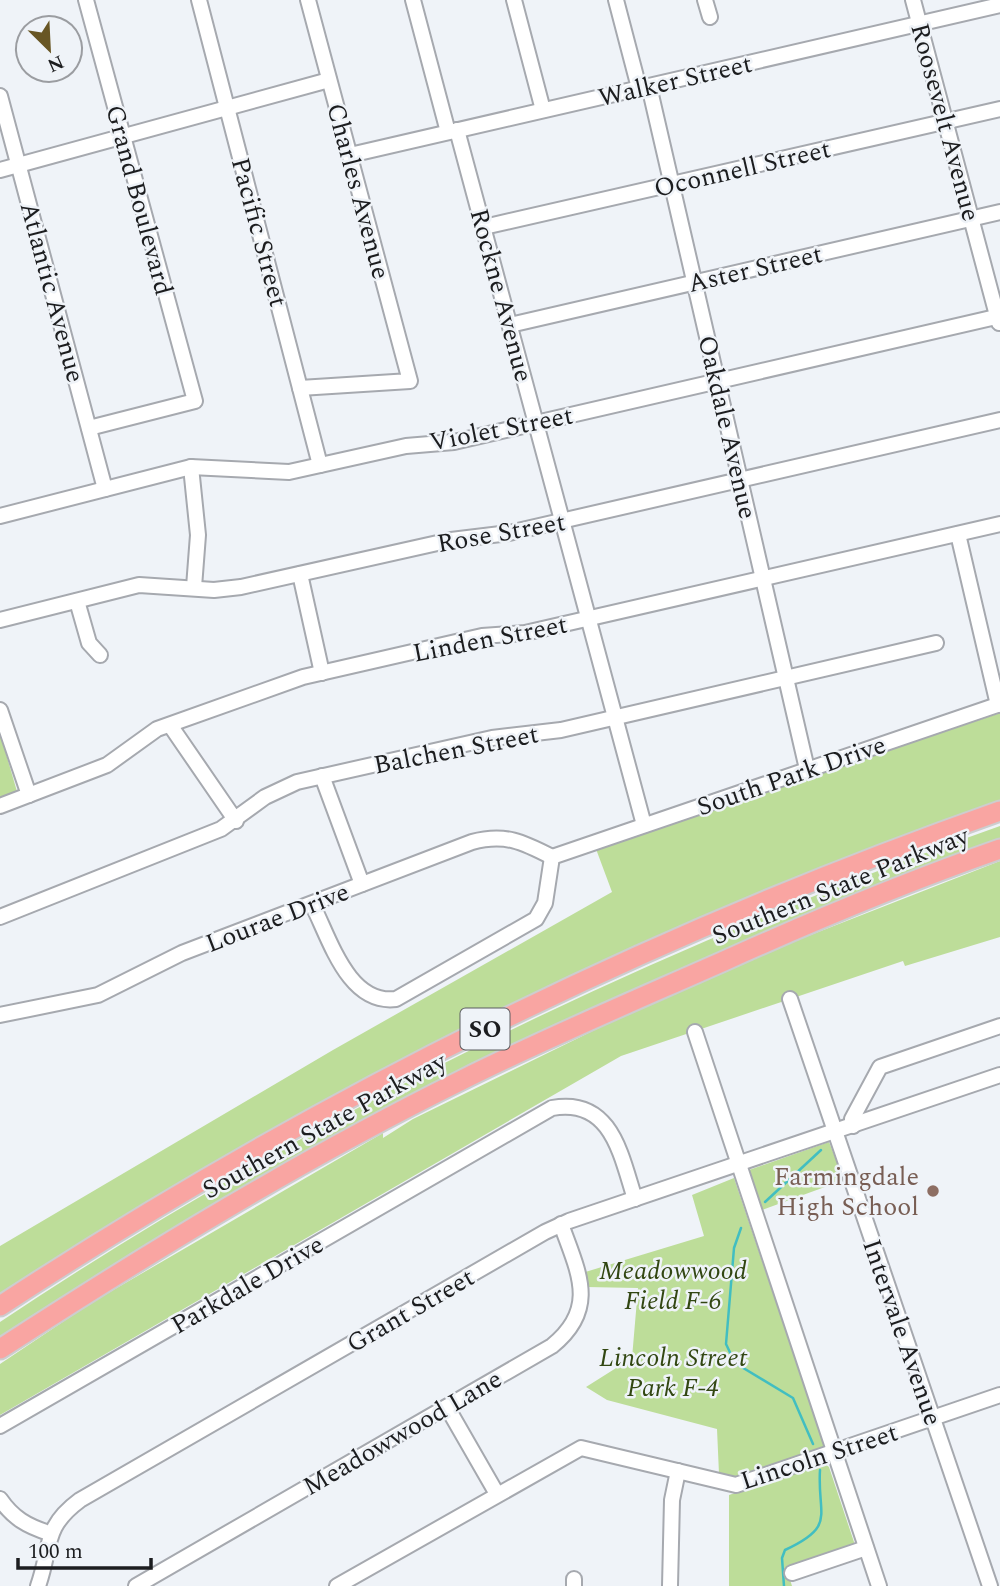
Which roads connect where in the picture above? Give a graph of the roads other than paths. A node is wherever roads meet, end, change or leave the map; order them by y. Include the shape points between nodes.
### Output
1 (86, 0) edge
2 (199, 0) edge
3 (308, 0) edge
4 (413, 0) edge
5 (514, 0) edge
6 (616, 0) edge
7 (705, 0) edge
8 (913, 0) edge
9 (1000, 5) edge
10 (710, 17) dead end
11 (919, 23) junction
12 (329, 80) junction
13 (644, 87) junction
14 (0, 96) edge
15 (228, 108) junction
16 (1000, 108) edge
17 (542, 110) junction
18 (945, 121) junction
19 (453, 131) junction
20 (123, 136) junction
21 (350, 155) junction
22 (19, 165) junction
23 (0, 170) edge
24 (672, 184) junction
25 (1000, 212) edge
26 (971, 218) junction
27 (484, 227) junction
28 (694, 282) junction
29 (999, 319) edge
30 (510, 325) junction
31 (717, 381) junction
32 (300, 388) junction
33 (1000, 420) edge
34 (536, 423) junction
35 (89, 428) junction
36 (320, 465) junction
37 (191, 467) junction
38 (740, 480) junction
39 (105, 489) junction
40 (0, 516) edge
41 (562, 521) junction
42 (1000, 524) edge
43 (958, 534) junction
44 (300, 574) junction
45 (763, 579) junction
46 (194, 587) junction
47 (77, 601) junction
48 (589, 619) junction
49 (0, 620) edge
50 (936, 643) dead end
51 (100, 655) dead end
52 (322, 673) junction
53 (785, 677) junction
54 (999, 704) edge
55 (0, 710) edge
56 (615, 717) junction
57 (170, 725) junction
58 (807, 769) junction
59 (322, 776) junction
60 (29, 795) junction
61 (0, 806) edge
62 (1000, 811) edge
63 (236, 821) junction
64 (644, 825) junction
65 (1000, 849) edge
66 (552, 857) junction
67 (362, 884) junction
68 (312, 904) junction
69 (0, 917) edge
70 (790, 999) dead end
71 (0, 1015) edge
72 (1000, 1026) edge
73 (695, 1032) dead end
74 (1000, 1075) edge
75 (853, 1126) junction
76 (835, 1132) junction
77 (739, 1165) junction
78 (635, 1199) junction
79 (561, 1224) junction
80 (0, 1306) edge
81 (0, 1349) edge
82 (1000, 1395) edge
83 (447, 1407) junction
84 (933, 1418) junction
85 (0, 1426) edge
86 (835, 1452) junction
87 (678, 1472) junction
88 (497, 1494) junction
89 (0, 1499) edge
90 (49, 1533) junction
91 (866, 1548) junction
92 (792, 1573) dead end
93 (38, 1586) edge
94 (136, 1586) edge
95 (337, 1586) edge
96 (670, 1586) edge
97 (879, 1586) edge
98 (990, 1586) edge

1 - 20 street, Grand Boulevard
2 - 15 street, Pacific Street
3 - 12 street, Charles Avenue
4 - 19 street, Rockne Avenue
5 - 17 street
6 - 13 street, Oakdale Avenue
7 - 10 street
8 - 11 street, Roosevelt Avenue
9 - 11 street, Walker Street
11 - 13 street, Walker Street
11 - 18 street, Roosevelt Avenue
12 - 15 street
12 - 21 street, Charles Avenue
13 - 17 street, Walker Street
13 - 24 street, Oakdale Avenue
14 - 22 street, Atlantic Avenue
15 - 20 street
15 - 32 street, Pacific Street
16 - 18 street, Oconnell Street
17 - 19 street, Walker Street
18 - 24 street, Oconnell Street
18 - 26 street, Roosevelt Avenue
19 - 21 street, Walker Street
19 - 27 street, Rockne Avenue
20 - 22 street
20 - 35 street, Grand Boulevard via 195,401
21 - 32 street, Charles Avenue via 410,381
22 - 23 street
22 - 35 street, Atlantic Avenue
24 - 27 street, Oconnell Street
24 - 28 street, Oakdale Avenue
25 - 26 street, Aster Street
26 - 28 street, Aster Street
26 - 29 street, Roosevelt Avenue
27 - 30 street, Rockne Avenue
28 - 30 street, Aster Street
28 - 31 street, Oakdale Avenue
29 - 31 street, Violet Street
30 - 34 street, Rockne Avenue
31 - 34 street, Violet Street
31 - 38 street, Oakdale Avenue
32 - 36 street, Pacific Street
33 - 38 street, Rose Street
34 - 36 street, Violet Street
34 - 41 street, Rockne Avenue
35 - 39 street, Atlantic Avenue
36 - 37 street, Violet Street via 289,472
37 - 39 street, Violet Street
37 - 46 street via 198,535
38 - 41 street, Rose Street
38 - 45 street, Oakdale Avenue
39 - 40 street, Violet Street
41 - 44 street, Rose Street
41 - 48 street, Rockne Avenue
42 - 43 street, Linden Street
43 - 45 street, Linden Street
43 - 54 street
44 - 46 street, Rose Street via 241,587
44 - 52 street
45 - 48 street, Linden Street
45 - 53 street, Oakdale Avenue
46 - 47 street, Rose Street via 139,585
47 - 49 street, Rose Street
47 - 51 street via 89,643
48 - 52 street, Linden Street via 525,633 482,636
48 - 56 street, Rockne Avenue
50 - 53 street, Balchen Street
52 - 57 street, Linden Street
53 - 56 street, Balchen Street
53 - 58 street, Oakdale Avenue
54 - 58 street, South Park Drive
55 - 60 street
56 - 59 street, Balchen Street via 561,730 492,738
56 - 64 street, Rockne Avenue
57 - 60 street, Linden Street via 142,737 107,765
57 - 63 street
58 - 64 street, South Park Drive
59 - 63 street, Balchen Street via 276,790
59 - 67 street
60 - 61 street, Linden Street
62 - 80 highway, Southern State Parkway / SO via 750,906 526,1008 291,1130 168,1200
63 - 69 street, Balchen Street
64 - 66 street, South Park Drive
65 - 81 highway, Southern State Parkway / SO via 818,917 461,1080 186,1231
66 - 67 street, Lourae Drive via 516,838 492,836
66 - 68 street via 545,903 536,919 396,999 376,999 359,989
67 - 68 street, Lourae Drive
68 - 71 street, Lourae Drive via 182,953 98,995
70 - 76 street, Intervale Avenue
72 - 75 street via 880,1067 852,1119
73 - 77 street
74 - 75 street, Grant Street
75 - 76 street, Grant Street
76 - 77 street, Grant Street
76 - 84 street, Intervale Avenue
77 - 78 street, Grant Street
77 - 86 street
78 - 79 street, Grant Street
78 - 85 street, Parkdale Drive via 612,1132 603,1122 586,1110 552,1108
79 - 83 street, Meadowwood Lane via 581,1288 574,1322 552,1346
79 - 90 street, Grant Street via 80,1500
82 - 84 street, Lincoln Street
83 - 88 street
83 - 94 street, Meadowwood Lane
84 - 86 street, Lincoln Street
84 - 98 street, Intervale Avenue
86 - 87 street, Lincoln Street via 736,1485
86 - 91 street
87 - 88 street, Lincoln Street via 581,1448
87 - 96 street via 672,1500
88 - 95 street, Lincoln Street
89 - 90 street via 23,1523
90 - 93 street, Grant Street
91 - 92 street
91 - 97 street

